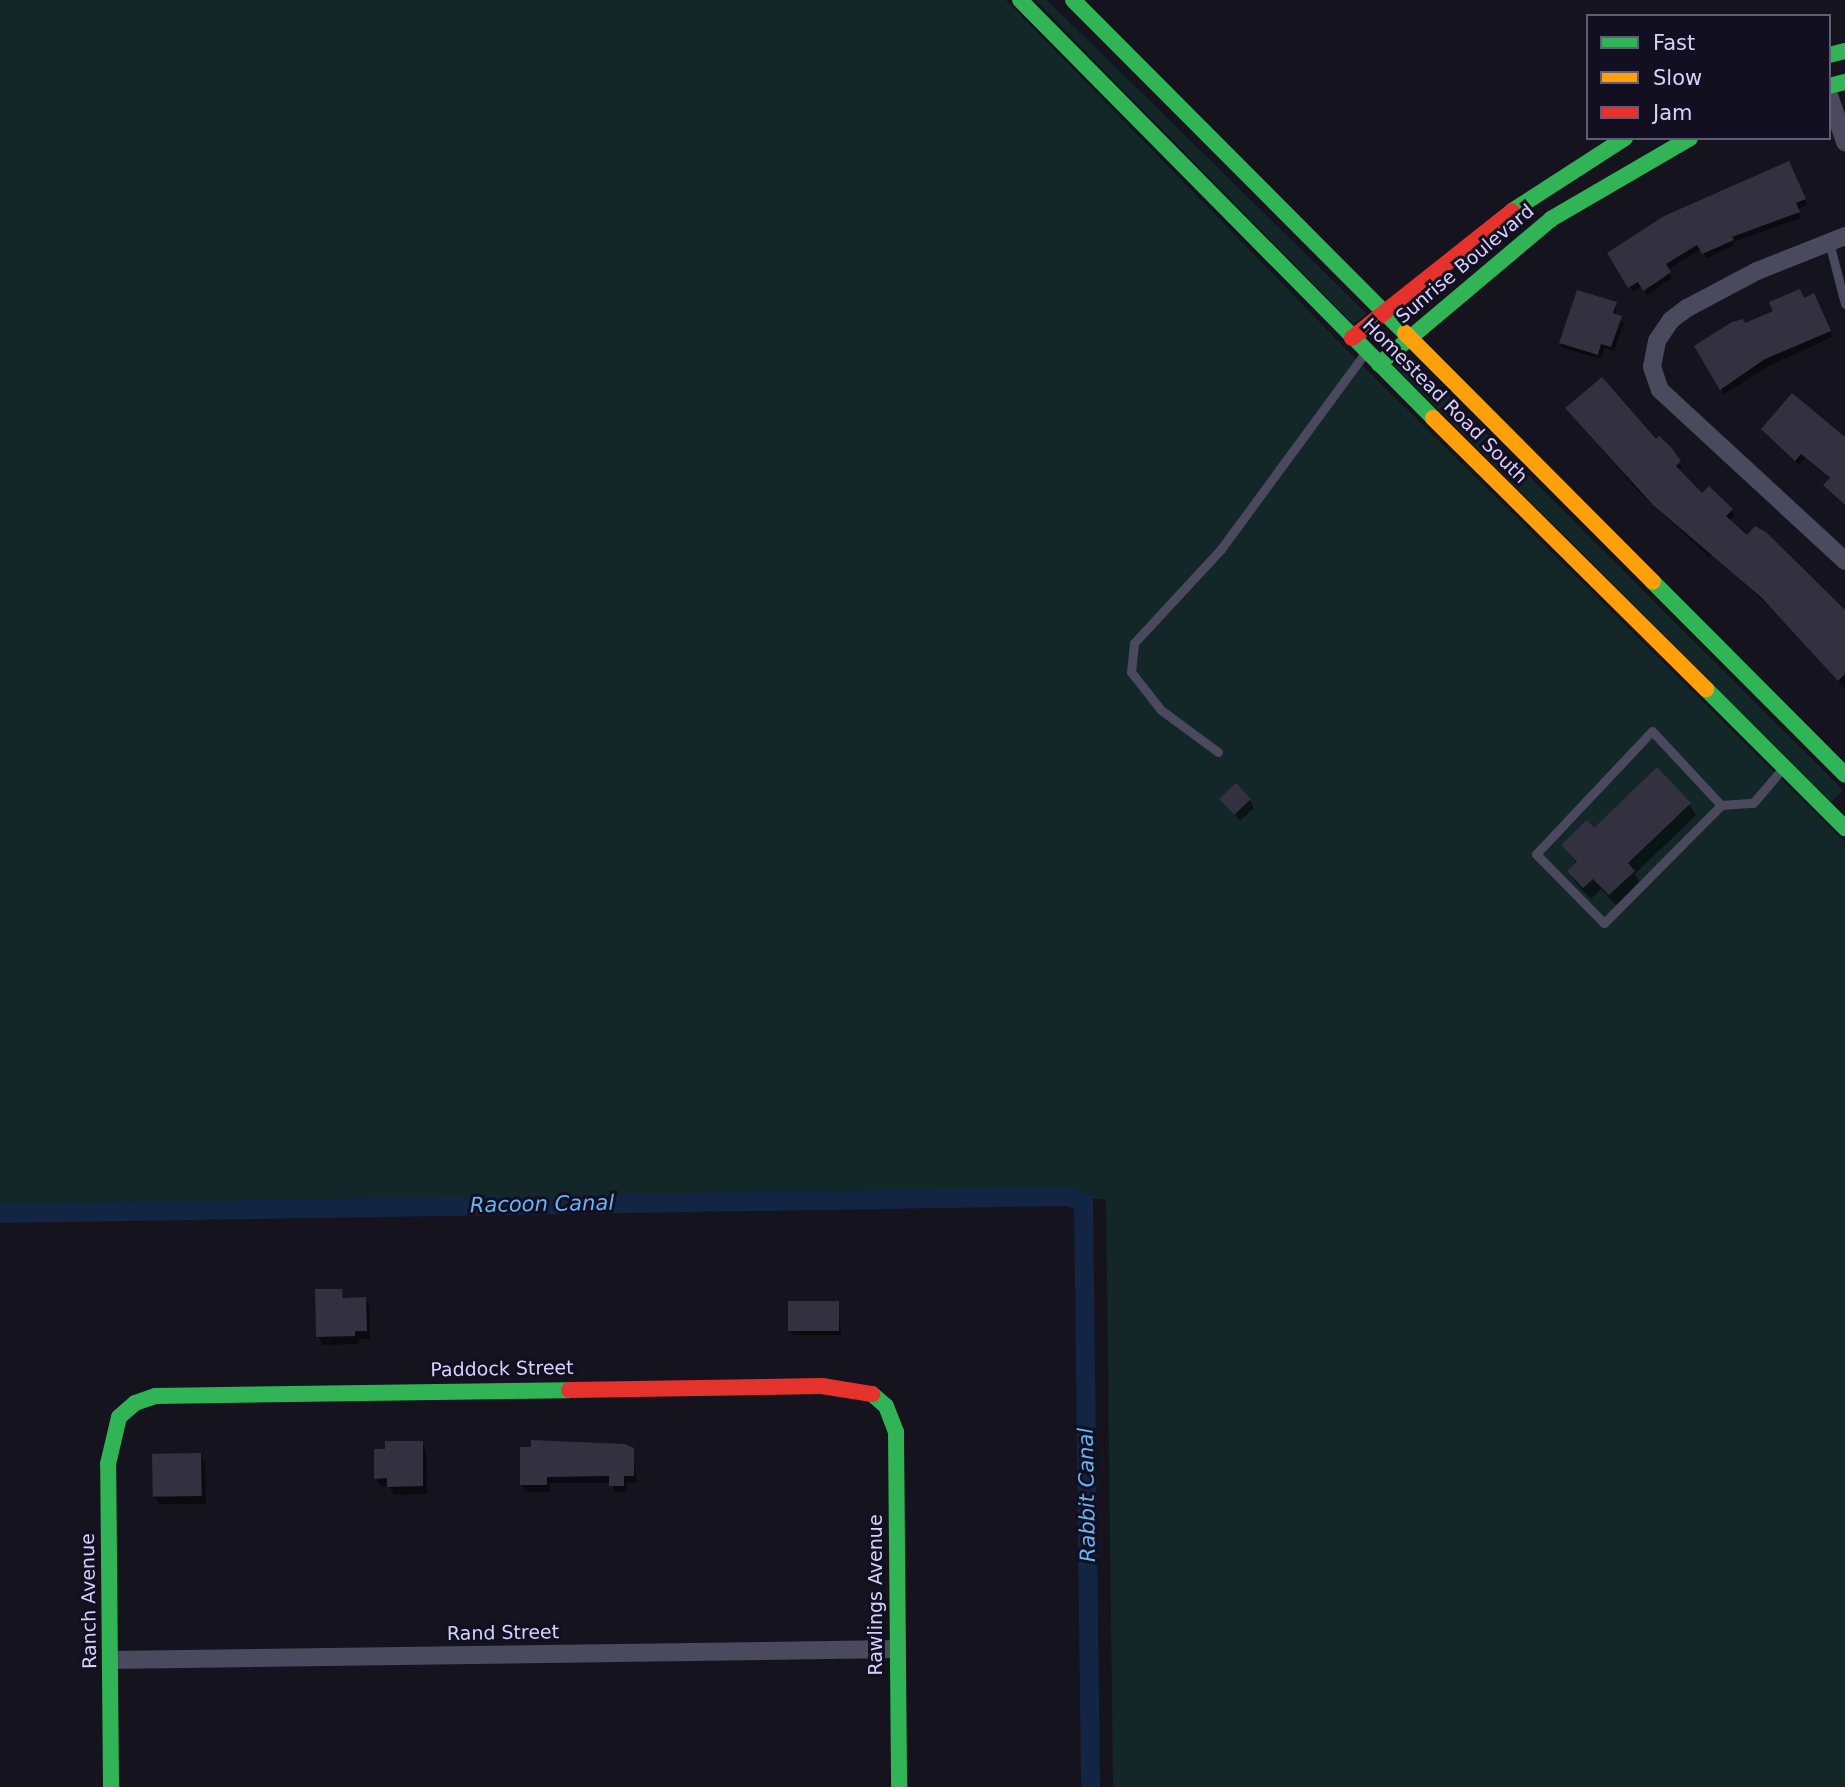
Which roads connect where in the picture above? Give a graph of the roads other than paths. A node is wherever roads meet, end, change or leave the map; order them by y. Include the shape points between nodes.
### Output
1 (1020, 0) edge
2 (1073, 0) edge
3 (1831, 101) edge
4 (1622, 140) edge
5 (1687, 140) edge
6 (1845, 142) edge
7 (1837, 239) edge
8 (1845, 304) edge
9 (1382, 315) junction
10 (1352, 338) junction
11 (1407, 340) junction
12 (1366, 352) junction
13 (1379, 364) junction
14 (1845, 561) edge
15 (1217, 752) dead end
16 (1784, 766) junction
17 (1845, 775) edge
18 (1721, 805) junction
19 (1845, 828) edge
20 (886, 1406) joint
21 (119, 1417) joint
22 (896, 1649) junction
23 (111, 1660) junction
24 (111, 1787) edge
25 (899, 1787) edge

1 - 10 street, Homestead Road South
2 - 9 street, Homestead Road South
3 - 6 street
4 - 9 street, Sunrise Boulevard via 1520,205
5 - 11 street, Sunrise Boulevard via 1550,219
7 - 8 lane
7 - 14 street via 1687,307 1657,341 1651,367 1660,390
9 - 10 street, Sunrise Boulevard
9 - 11 street, Homestead Road South
10 - 12 street, Homestead Road South
11 - 13 street, Sunrise Boulevard
11 - 17 street, Homestead Road South
12 - 13 street, Homestead Road South
12 - 15 lane via 1221,549 1134,643 1131,672 1161,710
13 - 16 street, Homestead Road South
16 - 18 lane via 1753,803
16 - 19 street, Homestead Road South
18 - 18 lane via 1604,923 1536,854 1652,732
20 - 21 street, Paddock Street via 870,1392 822,1386 402,1392 155,1396 135,1403
20 - 22 street, Rawlings Avenue via 897,1432
21 - 23 street, Ranch Avenue via 108,1464
22 - 23 street, Rand Street
22 - 25 street, Rawlings Avenue
23 - 24 street, Ranch Avenue

